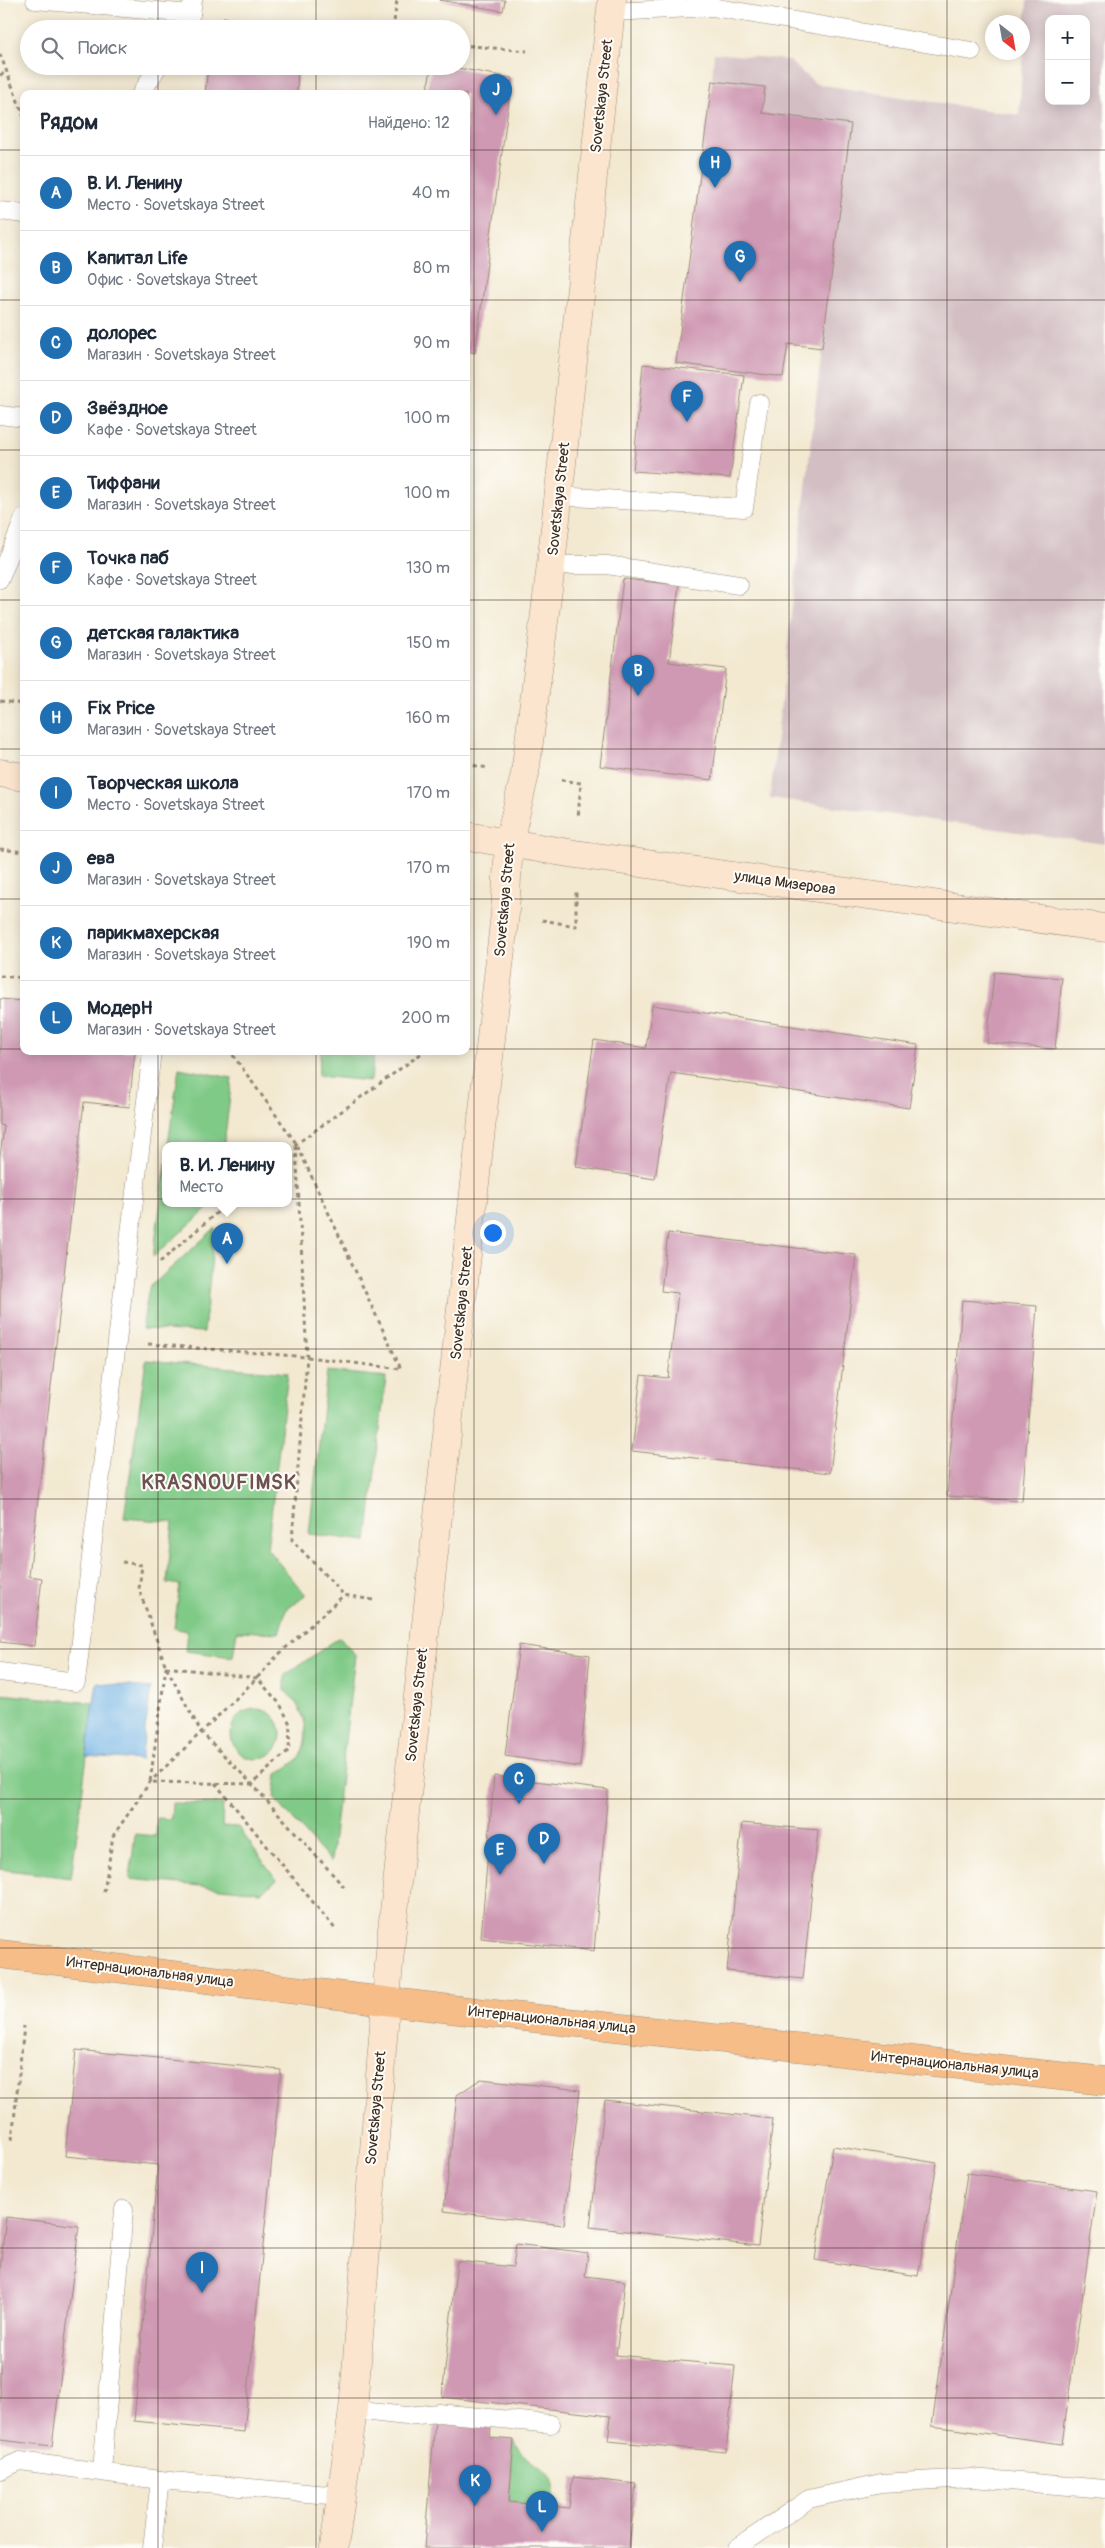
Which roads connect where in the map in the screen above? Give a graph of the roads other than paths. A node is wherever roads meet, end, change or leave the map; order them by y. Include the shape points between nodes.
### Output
1 (35, 0) edge
2 (611, 6) edge
3 (192, 7) edge
4 (186, 20) edge
5 (972, 51) dead end
6 (153, 75) edge
7 (143, 90) edge
8 (0, 210) edge
9 (20, 213) edge
10 (759, 403) dead end
11 (0, 415) edge
12 (20, 418) edge
13 (559, 496) junction
14 (20, 528) edge
15 (551, 565) junction
16 (0, 579) edge
17 (739, 585) dead end
18 (0, 773) edge
19 (20, 776) edge
20 (470, 837) edge
21 (510, 842) junction
22 (1105, 928) edge
23 (152, 1055) edge
24 (0, 1672) edge
25 (0, 1954) edge
26 (386, 2000) junction
27 (1105, 2081) edge
28 (124, 2209) dead end
29 (352, 2410) junction
30 (550, 2424) dead end
31 (0, 2470) edge
32 (102, 2471) junction
33 (160, 2480) junction
34 (1105, 2490) edge
35 (340, 2496) junction
36 (152, 2548) edge
37 (334, 2548) edge
38 (737, 2548) edge

1 - 3 lane
2 - 5 lane via 712,7
2 - 13 main road, Sovetskaya Street
3 - 4 lane
6 - 7 lane
8 - 9 lane
10 - 13 lane via 744,508
11 - 12 lane
13 - 15 main road, Sovetskaya Street
14 - 16 lane
15 - 17 lane via 608,565
15 - 21 main road, Sovetskaya Street via 525,774
18 - 19 main road
20 - 21 main road, улица Мизерова
21 - 22 main road, улица Мизерова via 575,854
21 - 26 main road, Sovetskaya Street via 505,913
23 - 24 lane via 76,1682
25 - 26 main road, Интернациональная улица
26 - 27 main road, Интернациональная улица
26 - 29 main road, Sovetskaya Street
28 - 32 lane
29 - 30 lane via 406,2416 439,2412
29 - 35 main road, Sovetskaya Street
31 - 32 lane via 20,2461
32 - 33 lane
33 - 35 lane
33 - 36 lane
34 - 38 lane via 972,2478 881,2483 809,2499
35 - 37 main road, Sovetskaya Street

